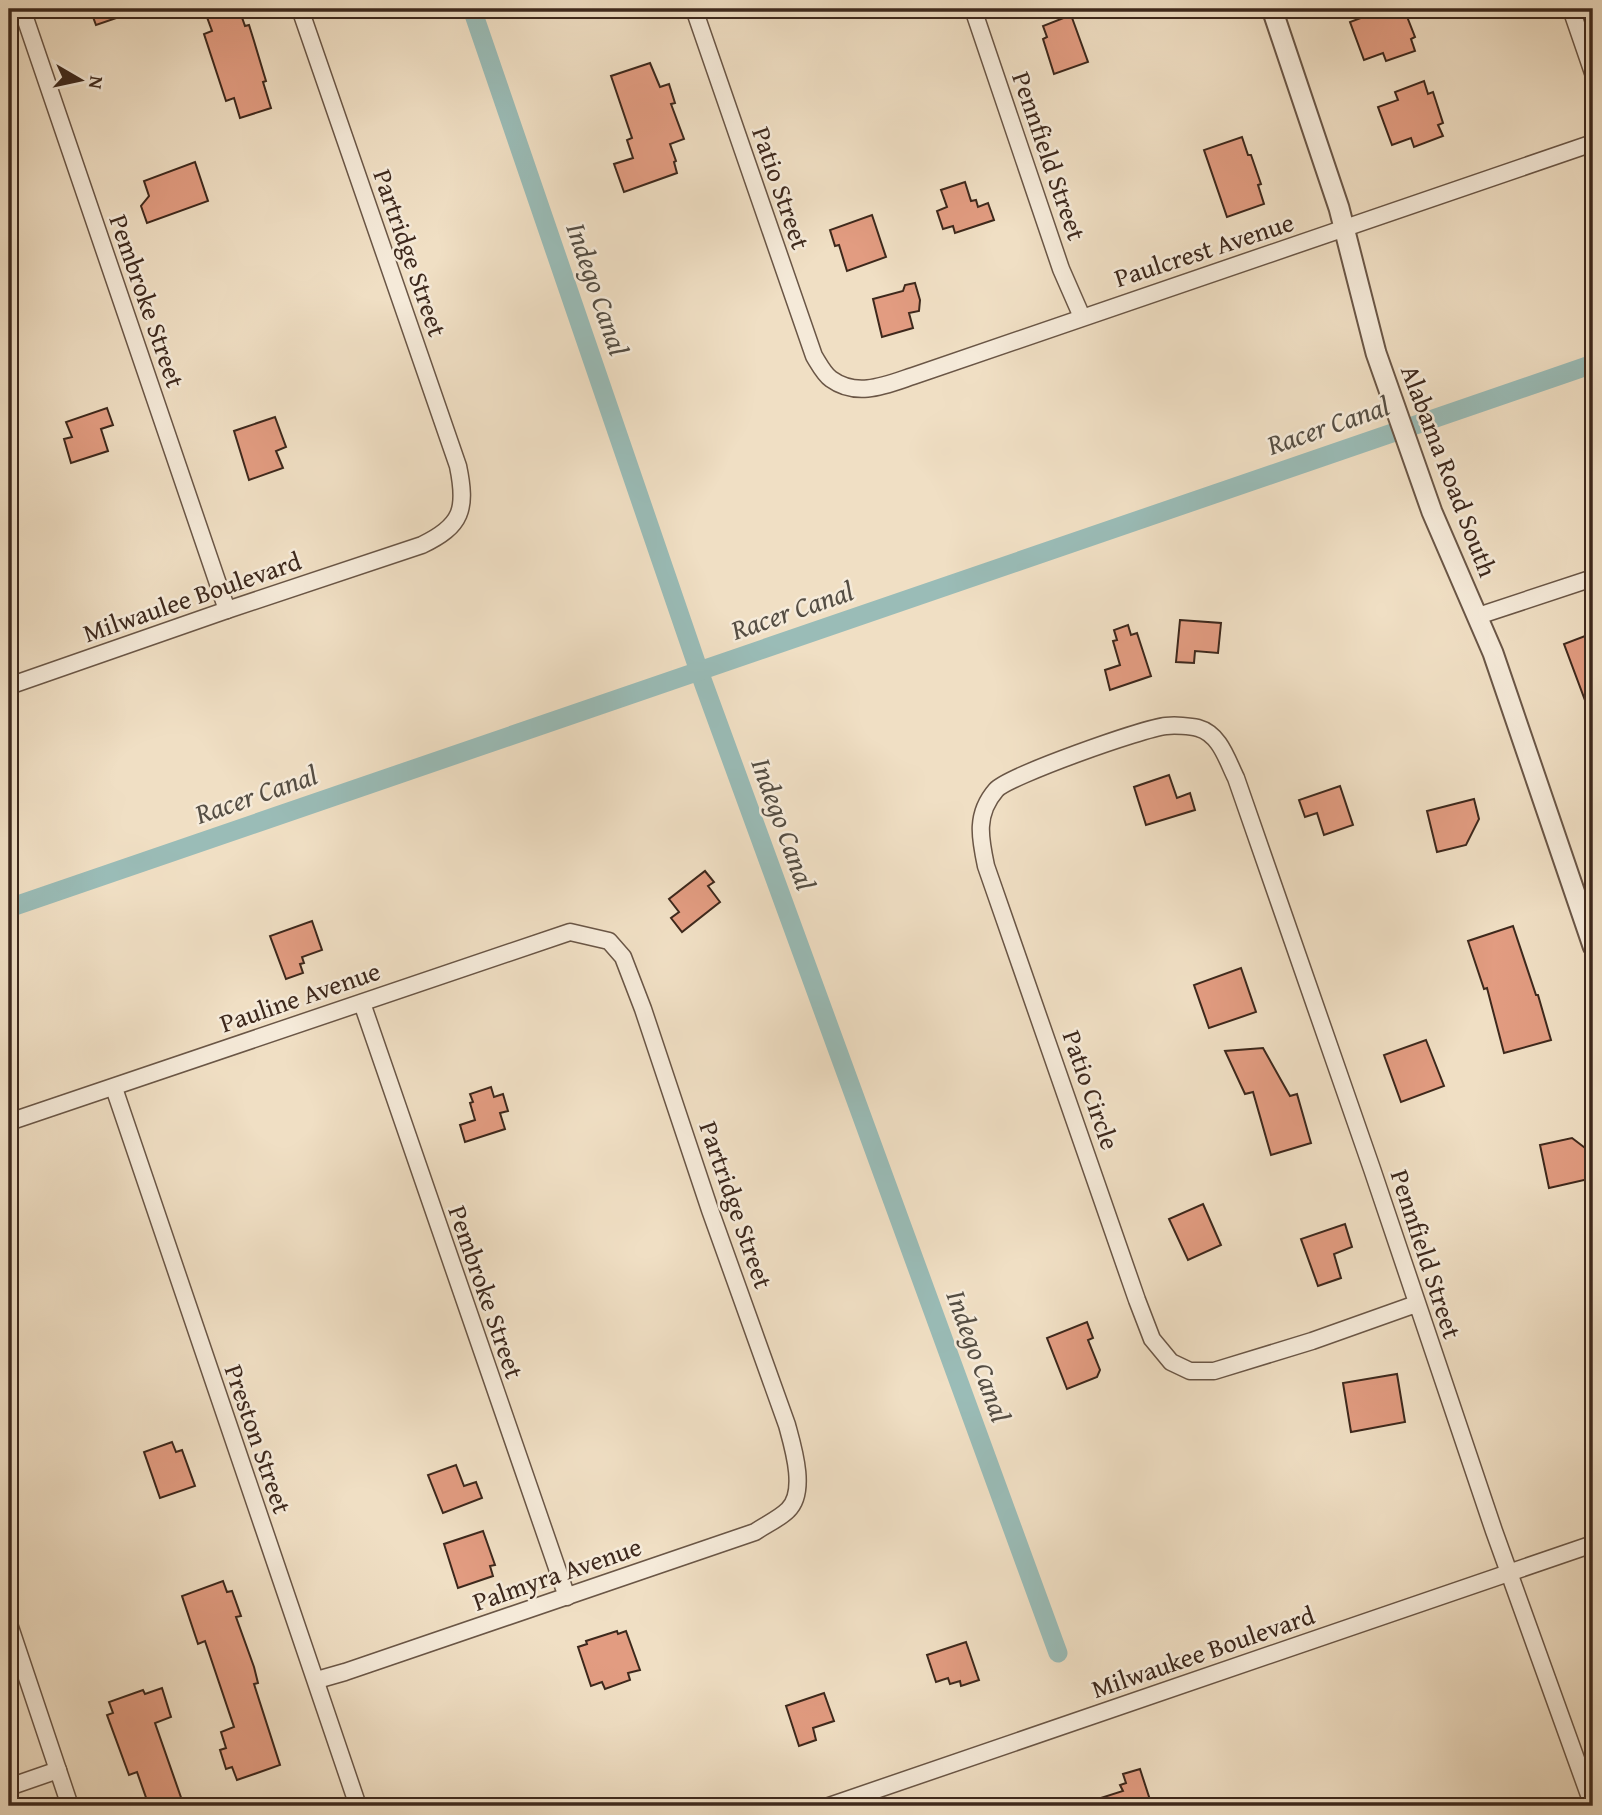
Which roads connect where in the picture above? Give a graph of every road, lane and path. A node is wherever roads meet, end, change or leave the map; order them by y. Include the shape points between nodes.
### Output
1 (22, 9) edge
2 (300, 9) edge
3 (694, 9) edge
4 (973, 9) edge
5 (1272, 9) edge
6 (1571, 9) edge
7 (1593, 73) edge
8 (1593, 143) edge
9 (1345, 229) junction
10 (1082, 317) junction
11 (830, 379) joint
12 (391, 555) joint
13 (1593, 578) edge
14 (227, 610) junction
15 (1478, 616) junction
16 (9, 686) edge
17 (1199, 728) joint
18 (609, 941) joint
19 (1593, 946) edge
20 (362, 1003) junction
21 (114, 1088) junction
22 (9, 1122) edge
23 (1416, 1304) junction
24 (798, 1491) joint
25 (1593, 1544) edge
26 (1510, 1573) junction
27 (567, 1597) junction
28 (9, 1624) edge
29 (317, 1680) junction
30 (58, 1770) junction
31 (9, 1787) edge
32 (71, 1806) edge
33 (358, 1806) edge
34 (829, 1806) edge
35 (1593, 1806) edge

1 - 14 street, Pembroke Street
2 - 12 street, Partridge Street via 463,490 459,515 443,535
3 - 11 street, Patio Street via 814,356
4 - 10 street, Pennfield Street via 1061,269
5 - 9 street, Alabama Road South
6 - 7 street
8 - 9 street, Paulcrest Avenue
9 - 10 street, Paulcrest Avenue
9 - 15 street, Alabama Road South via 1364,312 1412,457
10 - 11 street, Paulcrest Avenue via 875,389 851,389
12 - 14 street, Milwaulee Boulevard
13 - 15 street
14 - 16 street, Milwaulee Boulevard
15 - 19 street, Alabama Road South
17 - 23 street, Pennfield Street via 1217,739 1236,778
17 - 23 street, Patio Circle via 1166,726 1143,732 1015,778 996,789 981,814 980,838 993,889 1136,1300 1152,1339 1171,1362 1190,1371 1214,1371
18 - 20 street, Pauline Avenue via 570,932
18 - 24 street, Partridge Street via 623,957 643,1009 787,1425
20 - 21 street, Pauline Avenue
20 - 27 street, Pembroke Street
21 - 22 street, Pauline Avenue
21 - 29 street, Preston Street
23 - 26 street, Pennfield Street
24 - 27 street, Palmyra Avenue via 789,1510 755,1532
25 - 26 street, Milwaukee Boulevard
26 - 34 street, Milwaukee Boulevard
26 - 35 street, Pennfield Street
27 - 29 street, Palmyra Avenue
28 - 30 street
29 - 33 street, Preston Street
30 - 31 street
30 - 32 street

